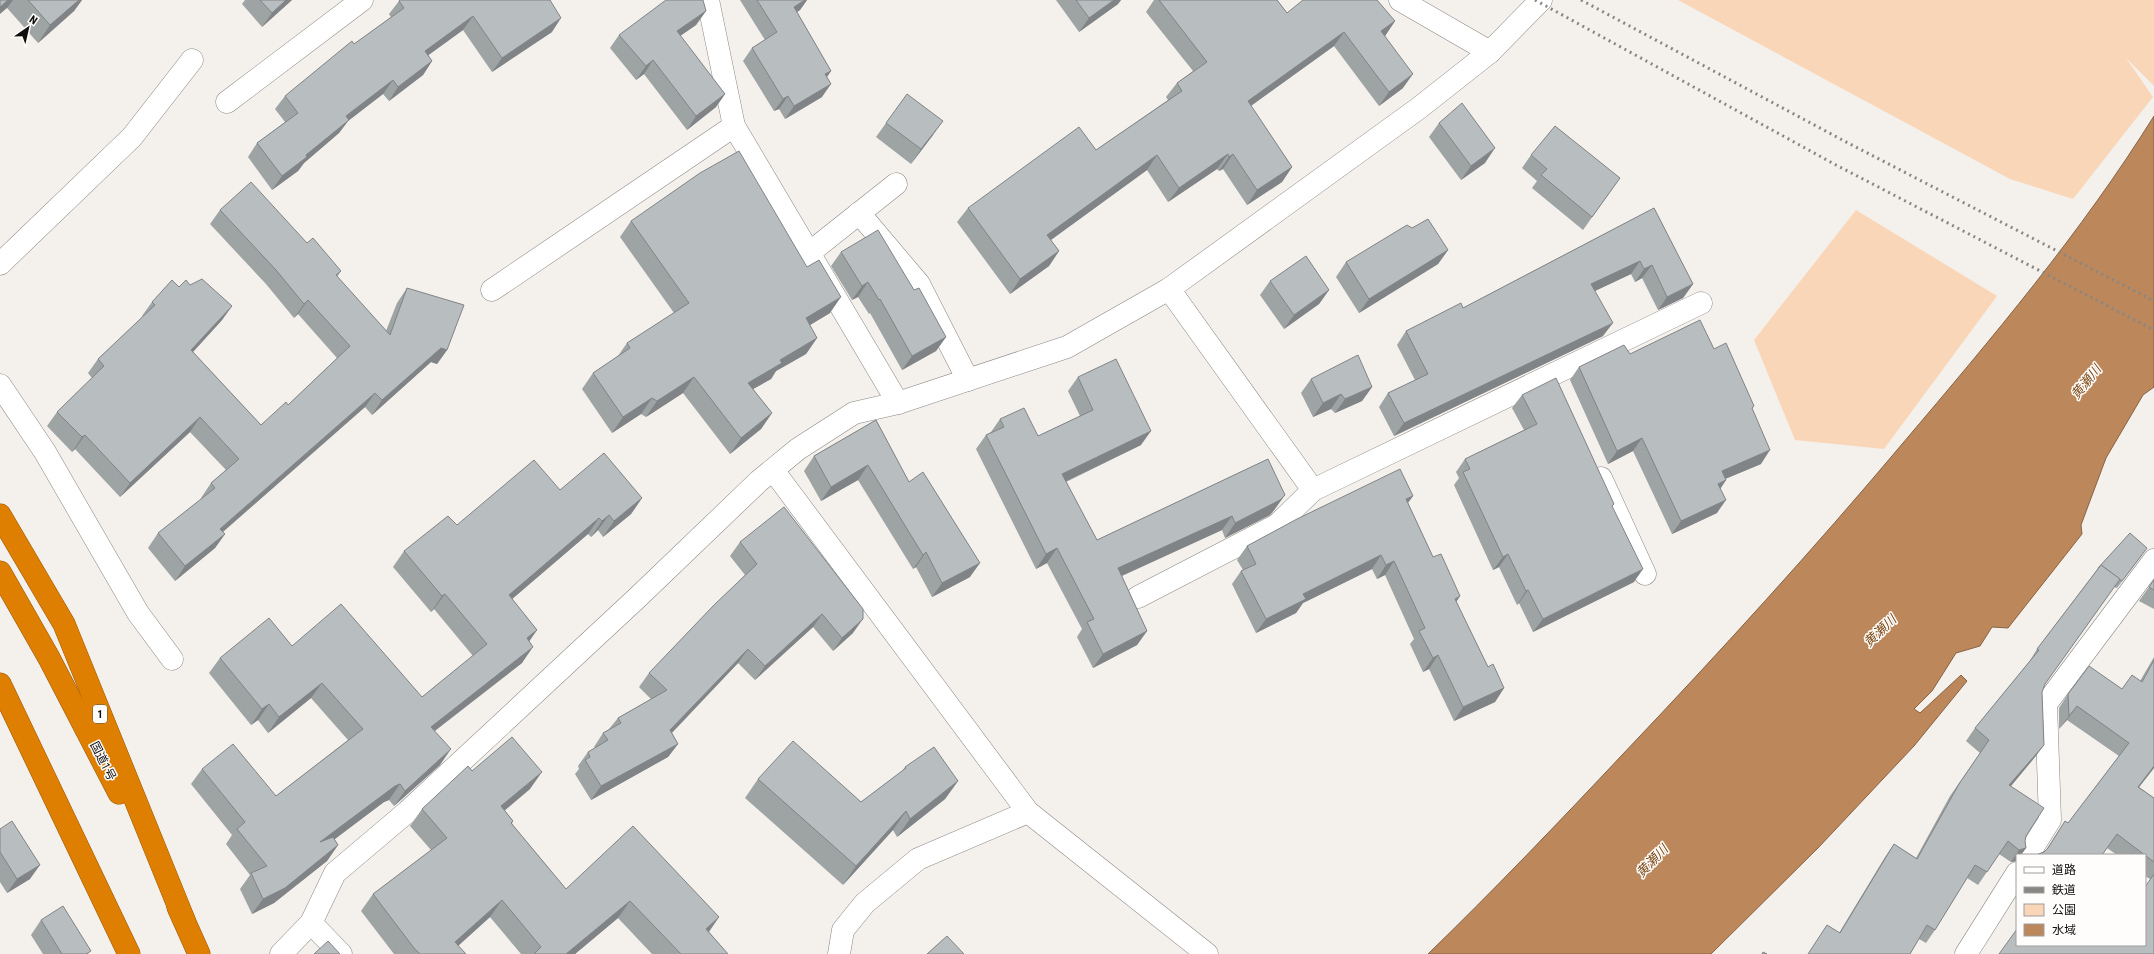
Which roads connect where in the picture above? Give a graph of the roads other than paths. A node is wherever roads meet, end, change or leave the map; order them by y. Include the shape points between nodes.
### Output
1 (362, 0) edge
2 (708, 0) edge
3 (1400, 0) edge
4 (1541, 0) edge
5 (1490, 52) junction
6 (192, 60) dead end
7 (227, 102) dead end
8 (734, 126) junction
9 (896, 184) dead end
10 (858, 213) junction
11 (809, 252) junction
12 (0, 264) edge
13 (1168, 289) junction
14 (492, 290) dead end
15 (1701, 303) dead end
16 (1553, 374) junction
17 (968, 380) junction
18 (0, 385) edge
19 (1563, 396) edge
20 (898, 403) junction
21 (1593, 460) edge
22 (773, 470) junction
23 (1313, 490) junction
24 (0, 516) edge
25 (2154, 560) edge
26 (0, 572) edge
27 (1645, 574) dead end
28 (1138, 597) dead end
29 (172, 658) dead end
30 (0, 684) edge
31 (0, 705) edge
32 (24, 733) junction
33 (1028, 812) junction
34 (2029, 854) edge
35 (2016, 875) edge
36 (184, 920) junction
37 (311, 923) junction
38 (129, 954) edge
39 (199, 954) edge
40 (281, 954) edge
41 (341, 954) edge
42 (840, 954) edge
43 (1207, 954) edge
44 (1966, 954) edge

1 - 7 street
2 - 8 street
3 - 5 street
4 - 5 street
5 - 13 street via 1419,108
6 - 12 street via 132,137
8 - 11 street
8 - 14 street
9 - 10 street
10 - 11 street
10 - 17 street via 919,284
11 - 20 street
13 - 17 street via 1067,347
13 - 23 street
15 - 16 street
16 - 19 street
16 - 23 street
17 - 20 street
18 - 29 street via 45,452 138,613
20 - 22 street via 854,413 798,449
21 - 27 street
22 - 33 street
22 - 37 street via 407,812 335,873
23 - 28 street via 1277,524
24 - 36 highway, 1 via 64,624
25 - 34 street via 2046,704 2050,820
26 - 36 highway, 国道1号 / 1 via 49,658
30 - 32 highway
31 - 32 highway
32 - 38 highway
33 - 42 street via 918,860 865,903 844,930
33 - 43 street
35 - 44 street
36 - 39 highway, 国道1号 / 1
37 - 40 street
37 - 41 street

